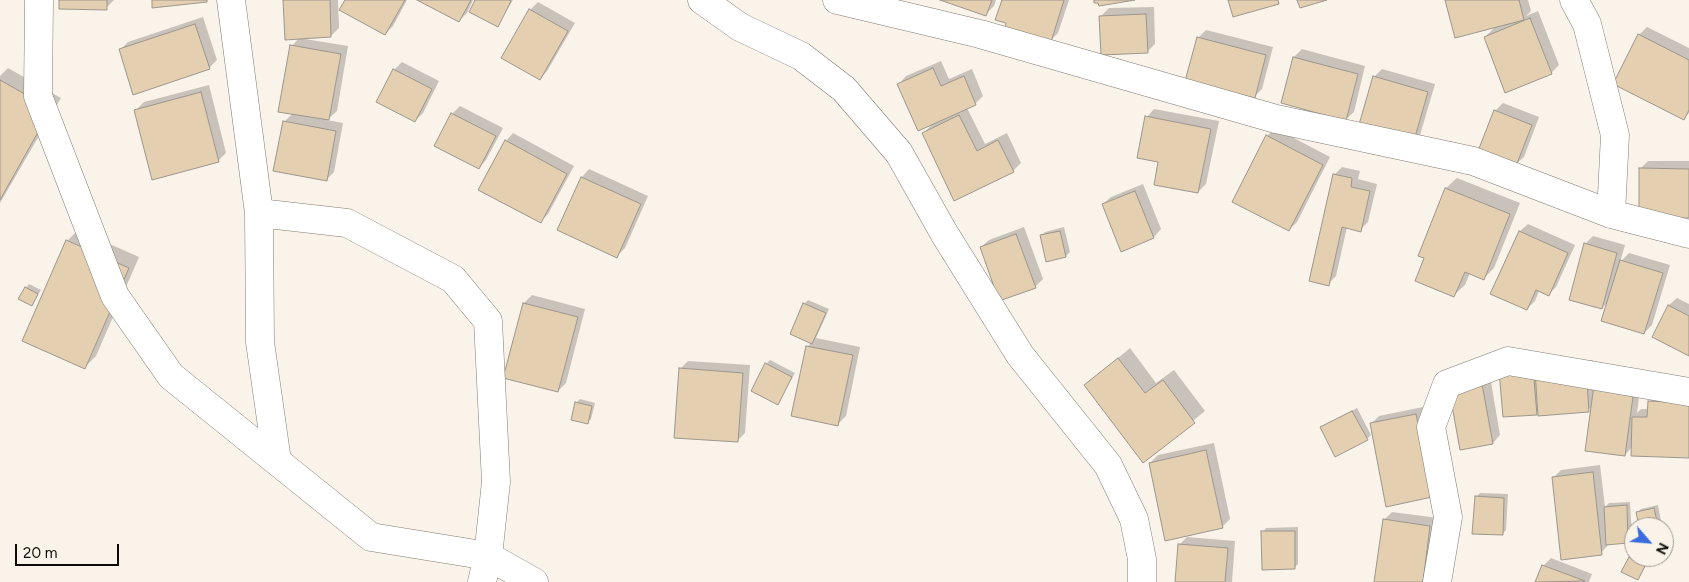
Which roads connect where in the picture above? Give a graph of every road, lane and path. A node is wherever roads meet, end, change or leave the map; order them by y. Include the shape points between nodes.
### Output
1 (39, 0) edge
2 (231, 0) edge
3 (702, 0) edge
4 (836, 0) edge
5 (1574, 0) edge
6 (259, 213) junction
7 (1610, 214) junction
8 (1689, 234) edge
9 (1689, 392) edge
10 (277, 461) junction
11 (488, 556) junction
12 (482, 582) edge
13 (534, 582) edge
14 (1142, 582) edge
15 (1437, 582) edge

1 - 10 main road via 38,96 115,296 171,376
2 - 6 main road
3 - 14 main road via 740,27 801,56 844,89 899,153 944,233 1020,355 1108,465 1134,519 1142,559
4 - 7 main road via 980,34 1276,119 1473,161
5 - 7 main road via 1587,24 1614,135
6 - 10 main road via 260,342
6 - 11 main road via 347,223 453,279 488,321 496,482
7 - 8 main road
9 - 15 main road via 1508,361 1447,384 1431,427 1448,517
10 - 11 main road via 371,537
11 - 12 main road
11 - 13 main road

